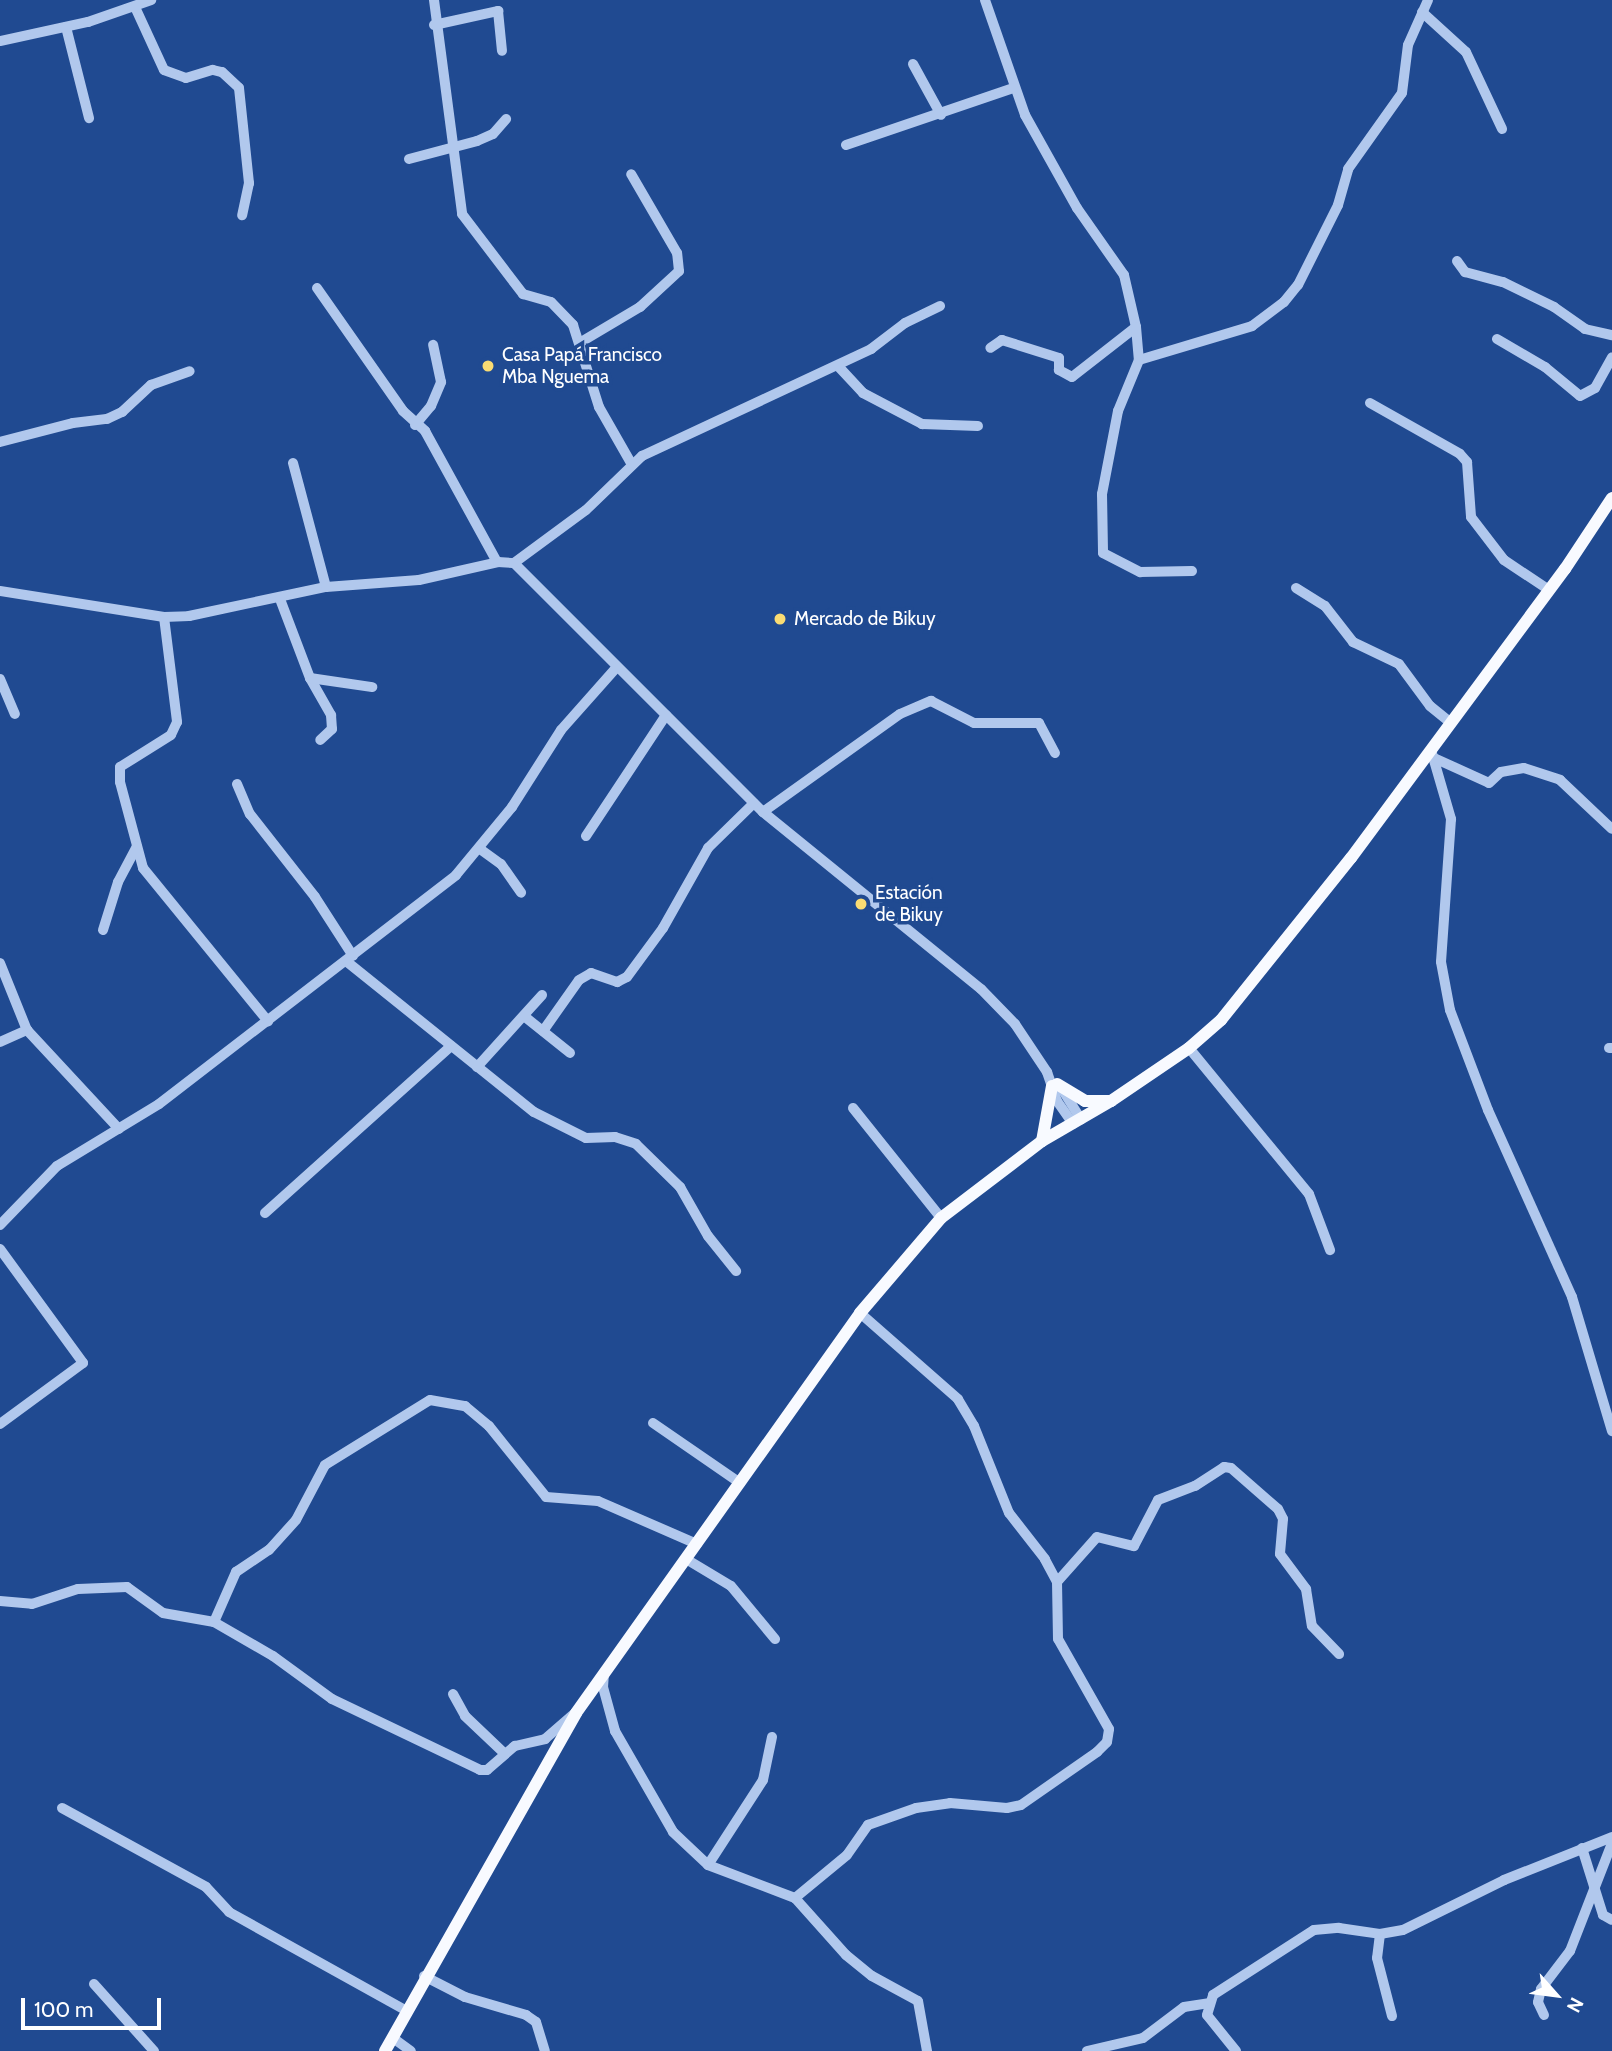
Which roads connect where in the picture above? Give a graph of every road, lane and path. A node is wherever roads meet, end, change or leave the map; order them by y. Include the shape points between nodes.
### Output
1 (151, 0) edge
2 (433, 0) edge
3 (985, 0) edge
4 (1428, 0) edge
5 (135, 7) junction
6 (1422, 12) junction
7 (434, 25) junction
8 (66, 27) junction
9 (0, 41) edge
10 (502, 51) dead end
11 (913, 64) dead end
12 (1013, 88) junction
13 (941, 115) junction
14 (89, 118) dead end
15 (506, 119) dead end
16 (1502, 129) dead end
17 (846, 145) dead end
18 (451, 148) junction
19 (409, 159) dead end
20 (631, 174) dead end
21 (242, 215) dead end
22 (1457, 261) dead end
23 (317, 288) dead end
24 (940, 306) dead end
25 (1136, 327) junction
26 (1612, 335) edge
27 (1497, 339) dead end
28 (581, 342) junction
29 (433, 345) dead end
30 (990, 348) dead end
31 (1612, 357) edge
32 (1139, 360) junction
33 (838, 366) junction
34 (190, 371) dead end
35 (1370, 403) dead end
36 (415, 425) junction
37 (978, 426) dead end
38 (0, 442) edge
39 (293, 463) dead end
40 (631, 463) junction
41 (1612, 498) edge
42 (497, 562) junction
43 (514, 563) junction
44 (1192, 571) dead end
45 (326, 587) junction
46 (1296, 588) dead end
47 (1549, 590) junction
48 (0, 591) edge
49 (280, 599) junction
50 (164, 617) junction
51 (616, 668) junction
52 (310, 678) junction
53 (0, 679) edge
54 (372, 687) dead end
55 (15, 714) dead end
56 (666, 715) junction
57 (1451, 723) junction
58 (320, 740) dead end
59 (1055, 753) dead end
60 (1432, 754) junction
61 (237, 784) dead end
62 (754, 803) junction
63 (763, 812) junction
64 (1612, 830) edge
65 (586, 836) dead end
66 (137, 848) junction
67 (480, 849) junction
68 (126, 867) junction
69 (143, 868) junction
70 (521, 893) dead end
71 (103, 930) dead end
72 (350, 959) junction
73 (0, 963) edge
74 (542, 995) dead end
75 (524, 1016) junction
76 (268, 1021) junction
77 (27, 1030) junction
78 (543, 1031) junction
79 (0, 1042) edge
80 (451, 1046) junction
81 (1189, 1048) junction
82 (570, 1053) dead end
83 (477, 1067) junction
84 (1054, 1084) junction
85 (1111, 1101) junction
86 (853, 1108) dead end
87 (1077, 1122) junction
88 (118, 1129) junction
89 (1041, 1142) junction
90 (265, 1213) dead end
91 (941, 1219) junction
92 (0, 1225) edge
93 (0, 1249) edge
94 (1330, 1250) dead end
95 (736, 1271) dead end
96 (860, 1313) junction
97 (1599, 1391) junction
98 (1612, 1391) edge
99 (653, 1423) dead end
100 (0, 1424) edge
101 (1612, 1431) edge
102 (740, 1483) junction
103 (697, 1544) junction
104 (686, 1559) junction
105 (1057, 1582) junction
106 (0, 1601) edge
107 (214, 1622) junction
108 (775, 1639) dead end
109 (1339, 1654) dead end
110 (604, 1672) junction
111 (453, 1694) dead end
112 (576, 1713) junction
113 (772, 1737) dead end
114 (505, 1754) junction
115 (61, 1808) dead end
116 (1612, 1837) edge
117 (1612, 1843) edge
118 (1582, 1848) junction
119 (708, 1865) junction
120 (1596, 1887) junction
121 (795, 1898) junction
122 (1612, 1920) edge
123 (1380, 1934) junction
124 (424, 1976) junction
125 (94, 1984) dead end
126 (1209, 2003) junction
127 (405, 2010) junction
128 (1544, 2015) dead end
129 (1392, 2016) dead end
130 (393, 2038) junction
131 (154, 2051) edge
132 (384, 2051) edge
133 (411, 2051) edge
134 (545, 2051) edge
135 (928, 2051) edge
136 (1087, 2051) edge
137 (1237, 2051) edge

1 - 5 street
2 - 7 street
3 - 12 street
4 - 6 street
5 - 8 street
5 - 21 street via 164,70 186,78 212,70 222,72 239,88 249,183
6 - 16 street via 1466,52
6 - 32 street via 1408,45 1402,93 1348,169 1338,205 1298,285 1252,326
7 - 10 street via 501,12
7 - 18 street
8 - 9 street
8 - 14 street
11 - 13 street
12 - 13 street
12 - 25 street via 1077,208 1124,275
13 - 17 street
15 - 18 street via 493,134
18 - 19 street
18 - 28 street via 462,214 523,294 551,302
20 - 28 street via 677,253 679,271 640,307
22 - 26 street via 1474,276 1503,282 1554,307 1585,329
23 - 36 street
24 - 33 street
25 - 30 street via 1072,377 1059,370 1059,358 1002,341
25 - 32 street
27 - 31 street via 1545,367 1580,396 1595,388
28 - 40 street via 598,407
29 - 36 street via 441,382 431,406
32 - 44 street via 1118,411 1105,481 1103,553 1139,572
33 - 37 street via 863,393 922,424
33 - 40 street
34 - 38 street via 151,385 107,419
35 - 47 street via 1460,454 1467,462 1471,517 1504,560
36 - 42 street via 425,431
39 - 45 street
40 - 43 street via 586,510
41 - 47 main road
42 - 43 street
42 - 45 street via 419,580
43 - 51 street
45 - 49 street
46 - 57 street via 1325,606 1353,642 1399,664 1430,706
47 - 57 main road
48 - 50 street
49 - 50 street
49 - 52 street
50 - 66 street via 177,722 171,735 120,767
51 - 56 street
51 - 67 street via 561,730
52 - 54 street
52 - 58 street via 334,724
53 - 55 street
56 - 62 street
56 - 65 street
57 - 60 main road
59 - 63 street via 1039,723 974,723 931,701 900,714
60 - 64 street via 1489,783 1501,772 1524,768 1560,780
60 - 81 main road via 1221,1020
60 - 97 street via 1451,819 1441,962 1450,1010 1488,1110 1572,1297
61 - 72 street via 250,814 315,897
62 - 63 street
62 - 78 street via 708,848 663,928 627,977 617,982 591,972 579,980
63 - 84 street via 981,989 1014,1024
66 - 68 street
66 - 69 street
67 - 70 street via 501,863
67 - 72 street via 456,875
68 - 69 street
68 - 71 street
69 - 76 street
72 - 76 street
72 - 80 street
73 - 77 street
74 - 75 street
75 - 78 street
75 - 83 street
76 - 88 street via 159,1104
77 - 79 street
77 - 88 street
78 - 82 street
80 - 83 street
80 - 90 street
81 - 85 main road
81 - 94 street via 1309,1194
83 - 95 street via 534,1112 570,1131 586,1138 615,1137 636,1144 680,1187 708,1236
84 - 85 main road via 1085,1101
84 - 87 street
84 - 89 main road
85 - 87 main road
86 - 91 street
87 - 89 main road
88 - 92 street via 57,1166
89 - 91 main road
91 - 96 main road
93 - 100 street via 83,1363
96 - 102 main road
96 - 105 street via 958,1399 974,1426 1009,1513
97 - 98 street
97 - 101 street
99 - 102 street
102 - 103 main road
103 - 104 main road
103 - 107 street via 598,1501 546,1497 489,1426 465,1406 430,1400 326,1465 296,1520 269,1550 236,1573
104 - 108 street via 731,1586
104 - 110 main road
105 - 109 street via 1097,1536 1134,1546 1158,1500 1195,1486 1224,1467 1231,1468 1278,1509 1283,1519 1280,1554 1306,1588 1312,1626
105 - 121 street via 1058,1639 1103,1712 1109,1729 1107,1742 1021,1805 950,1803 916,1808 868,1825 847,1855
106 - 107 street via 32,1604 78,1589 127,1587 163,1612
107 - 114 street via 273,1656 332,1699 480,1770 487,1770
110 - 112 main road
110 - 119 street via 606,1700 624,1749 673,1832
111 - 114 street via 465,1716
112 - 114 street via 545,1740 527,1741
112 - 124 main road
113 - 119 street via 763,1780
115 - 127 street via 205,1887 229,1912
116 - 118 street
117 - 120 street
118 - 120 street
118 - 123 street via 1504,1880 1427,1920
119 - 121 street
120 - 122 street via 1603,1915
120 - 128 street via 1570,1951 1541,1989 1538,2002
121 - 135 street via 846,1955 872,1976 918,2001
123 - 126 street via 1339,1927 1314,1930 1213,1995
123 - 129 street via 1377,1958
124 - 127 main road
124 - 134 street via 465,1997 526,2015 536,2022
125 - 131 street
126 - 136 street via 1184,2007 1143,2038
126 - 137 street via 1210,2023
127 - 130 main road
130 - 132 main road
130 - 133 street

